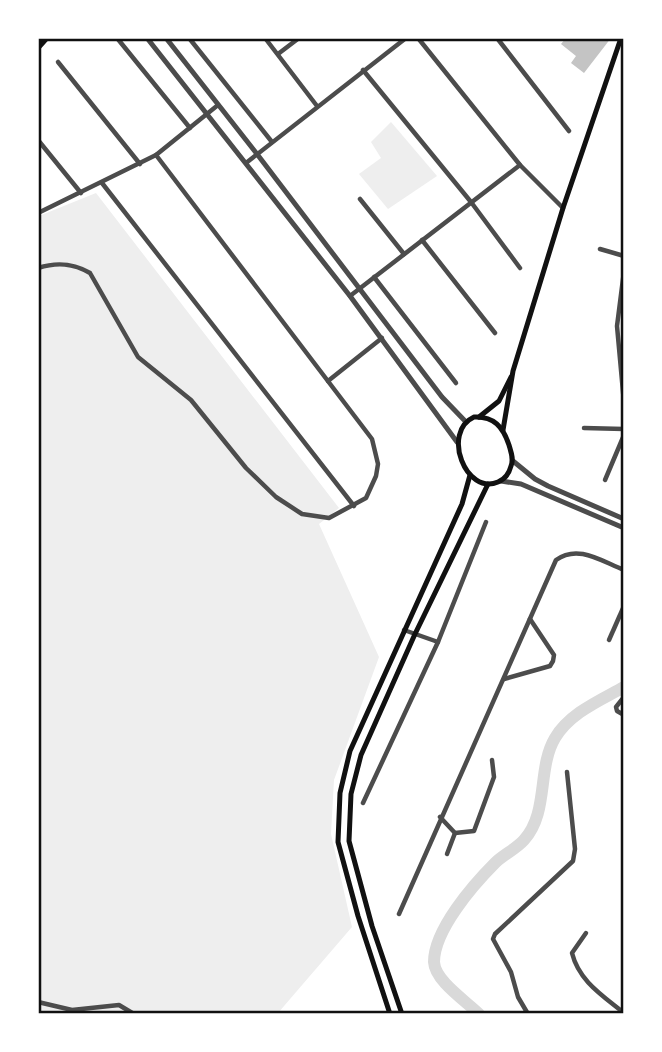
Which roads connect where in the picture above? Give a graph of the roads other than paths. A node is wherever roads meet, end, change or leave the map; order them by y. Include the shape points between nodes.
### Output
1 (47, 38) edge
2 (117, 38) edge
3 (147, 38) edge
4 (166, 38) edge
5 (189, 38) edge
6 (265, 38) edge
7 (299, 38) edge
8 (406, 38) edge
9 (418, 38) edge
10 (497, 38) edge
11 (621, 38) edge
12 (38, 48) edge
13 (278, 54) junction
14 (58, 62) dead end
15 (363, 70) junction
16 (218, 105) junction
17 (317, 106) junction
18 (207, 114) junction
19 (190, 128) junction
20 (569, 131) dead end
21 (38, 140) edge
22 (272, 142) junction
23 (257, 154) junction
24 (156, 155) junction
25 (246, 163) junction
26 (140, 164) junction
27 (520, 165) junction
28 (102, 183) junction
29 (81, 193) junction
30 (360, 199) dead end
31 (471, 202) junction
32 (563, 208) junction
33 (38, 213) edge
34 (422, 240) junction
35 (600, 249) dead end
36 (404, 254) junction
37 (624, 256) edge
38 (38, 268) edge
39 (520, 268) dead end
40 (624, 271) edge
41 (374, 277) junction
42 (360, 289) junction
43 (350, 296) junction
44 (495, 333) dead end
45 (382, 338) junction
46 (513, 371) junction
47 (328, 381) junction
48 (456, 383) dead end
49 (624, 403) edge
50 (479, 417) junction
51 (466, 422) junction
52 (584, 428) dead end
53 (624, 429) edge
54 (503, 430) junction
55 (624, 435) edge
56 (457, 442) junction
57 (513, 461) junction
58 (470, 475) junction
59 (605, 480) dead end
60 (501, 481) junction
61 (488, 484) junction
62 (354, 506) junction
63 (624, 519) edge
64 (486, 522) dead end
65 (624, 528) edge
66 (624, 570) edge
67 (624, 606) edge
68 (530, 619) junction
69 (404, 630) junction
70 (415, 634) junction
71 (609, 640) dead end
72 (438, 642) junction
73 (503, 679) junction
74 (624, 697) edge
75 (624, 715) edge
76 (492, 760) dead end
77 (567, 772) dead end
78 (362, 803) dead end
79 (440, 817) junction
80 (455, 833) junction
81 (447, 854) dead end
82 (398, 914) dead end
83 (586, 933) dead end
84 (38, 1002) edge
85 (134, 1013) edge
86 (390, 1013) edge
87 (402, 1013) edge
88 (528, 1013) edge
89 (624, 1013) edge

1 - 12 main road
2 - 19 street
3 - 18 street
4 - 16 street
5 - 22 street
6 - 13 street
7 - 13 street
8 - 15 street
9 - 27 street
10 - 20 street
11 - 32 main road
13 - 17 street
14 - 26 street
15 - 17 street
15 - 31 street
16 - 18 street
16 - 23 street
17 - 22 street
18 - 19 street
18 - 25 street
19 - 24 street
21 - 29 street
22 - 23 street
23 - 25 street
23 - 42 street
24 - 26 street
24 - 47 street
25 - 43 street
26 - 28 street
27 - 31 street
27 - 32 street
28 - 29 street
28 - 62 street
29 - 33 street
30 - 36 street
31 - 34 street
31 - 39 street
32 - 46 main road
34 - 36 street
34 - 44 street
35 - 37 street
36 - 41 street
38 - 62 street via 65,264 90,273 138,356 191,400 276,497 316,518 329,519
40 - 49 street via 617,326
41 - 42 street
41 - 48 street
42 - 43 street
42 - 51 street
43 - 45 street
45 - 47 street
45 - 56 street
46 - 50 main road via 499,401
46 - 54 main road
47 - 62 street via 372,439 377,455 376,476 366,498
50 - 51 main road
50 - 54 main road via 493,419
51 - 56 main road
52 - 53 street
54 - 57 main road
55 - 59 street
56 - 58 main road
57 - 60 main road
57 - 63 street via 548,486
58 - 61 main road
58 - 69 main road via 462,504
60 - 61 main road
60 - 65 street via 521,484
61 - 70 main road
64 - 72 street
66 - 68 street via 584,553 566,552 556,560
67 - 71 street
68 - 73 street
68 - 73 street via 554,655 553,661 550,666
69 - 70 street
69 - 86 main road via 350,751 340,793 338,842
70 - 72 street
70 - 87 main road via 361,755 351,794 349,841
72 - 78 street
73 - 79 street
74 - 75 street via 616,707
76 - 80 street via 494,777 474,831
77 - 88 street via 573,861 493,939
79 - 80 street
79 - 82 street
80 - 81 street
83 - 89 street via 572,953 575,966 582,978
84 - 85 street via 72,1010 120,1005

